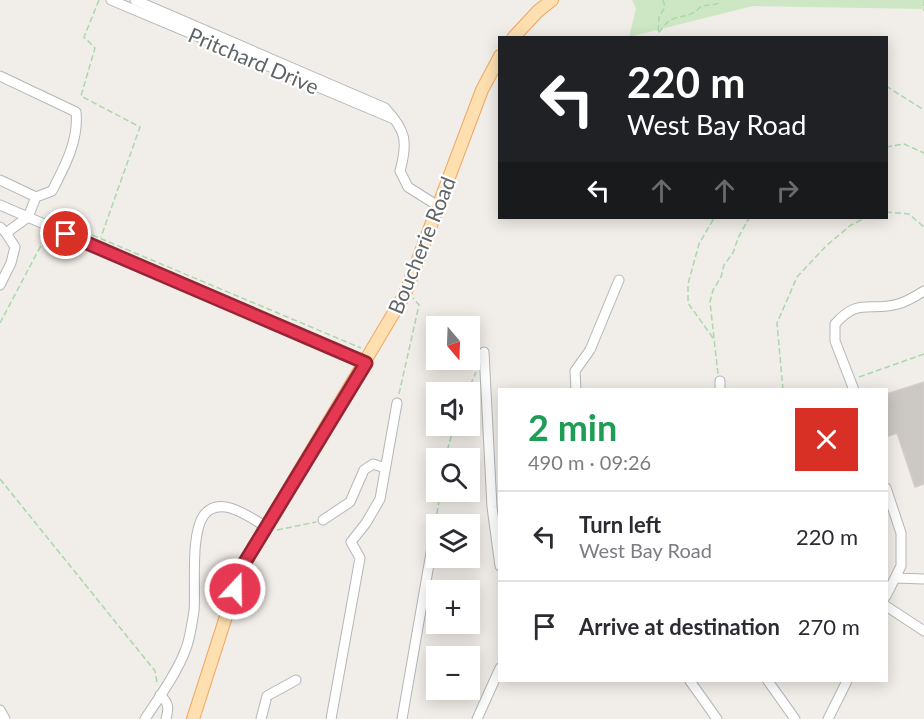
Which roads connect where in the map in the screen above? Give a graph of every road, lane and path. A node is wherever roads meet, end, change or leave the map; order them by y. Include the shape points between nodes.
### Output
1 (99, 0) edge
2 (111, 0) edge
3 (135, 0) edge
4 (552, 0) edge
5 (663, 0) edge
6 (720, 0) edge
7 (924, 0) edge
8 (924, 11) edge
9 (515, 36) edge
10 (498, 60) edge
11 (0, 76) edge
12 (888, 87) edge
13 (924, 110) edge
14 (396, 120) junction
15 (888, 147) edge
16 (924, 153) edge
17 (0, 180) edge
18 (36, 197) junction
19 (0, 205) edge
20 (438, 206) junction
21 (888, 212) edge
22 (28, 217) junction
23 (713, 219) edge
24 (748, 219) edge
25 (863, 219) edge
26 (53, 224) junction
27 (924, 227) edge
28 (3, 230) edge
29 (101, 238) junction
30 (98, 248) junction
31 (619, 280) dead end
32 (0, 285) edge
33 (924, 291) edge
34 (405, 294) junction
35 (0, 323) edge
36 (714, 340) junction
37 (484, 352) dead end
38 (924, 354) edge
39 (369, 358) junction
40 (476, 373) dead end
41 (850, 380) junction
42 (472, 382) edge
43 (720, 385) edge
44 (576, 388) edge
45 (783, 388) edge
46 (853, 388) edge
47 (397, 403) joint
48 (385, 468) junction
49 (0, 479) edge
50 (888, 494) edge
51 (323, 520) joint
52 (266, 527) junction
53 (498, 551) edge
54 (428, 568) edge
55 (896, 578) junction
56 (924, 579) edge
57 (888, 592) edge
58 (888, 607) edge
59 (924, 631) edge
60 (498, 672) edge
61 (296, 680) dead end
62 (691, 682) edge
63 (769, 682) edge
64 (846, 682) edge
65 (160, 695) junction
66 (0, 710) edge
67 (5, 719) edge
68 (145, 719) edge
69 (166, 719) edge
70 (193, 719) edge
71 (261, 719) edge
72 (331, 719) edge
73 (402, 719) edge
74 (477, 719) edge
75 (717, 719) edge
76 (795, 719) edge
77 (828, 719) edge

1 - 29 path via 84,37 95,48 81,96 141,127
2 - 14 street, Pritchard Drive
3 - 14 street, Pritchard Drive via 386,108
4 - 9 main road
5 - 6 path via 665,7 659,17 658,33 669,20
7 - 8 path
10 - 20 main road, Boucherie Road via 482,90
11 - 18 street via 76,112 77,126 67,161 52,190
12 - 13 path
14 - 20 street via 405,136 400,171 408,187
15 - 16 path via 904,144
17 - 18 street
18 - 22 street
19 - 22 street
20 - 34 main road, Boucherie Road
21 - 27 path via 909,214
22 - 26 street
22 - 28 street
23 - 36 path via 699,244 688,284 688,303
24 - 36 path via 713,290 710,302
25 - 45 path via 826,246 797,277 777,324
26 - 29 path
26 - 30 street
26 - 35 path
28 - 32 street via 15,247 12,263
29 - 30 path
29 - 39 path
30 - 39 street
31 - 44 street via 590,350 575,371
33 - 41 street via 897,304 847,311 835,324 835,341
34 - 39 main road, Boucherie Road
34 - 47 path via 419,305
36 - 43 path
37 - 53 street
38 - 41 path
39 - 52 main road, Boucherie Road
40 - 42 path
41 - 46 street
47 - 48 street
48 - 51 street via 373,464 364,470 350,502
48 - 72 street via 380,499 351,542 360,558
49 - 65 path via 155,671
50 - 55 street via 901,533 901,566
51 - 52 path via 277,530
52 - 65 street via 227,507 204,515 198,530 194,612 185,651
52 - 70 main road, Boucherie Road via 242,567
54 - 73 street
55 - 56 street
55 - 57 street
58 - 59 street
60 - 74 street
61 - 71 street via 267,696
62 - 75 street
63 - 76 street
64 - 77 street
65 - 68 street
65 - 69 street via 167,702
66 - 67 street

